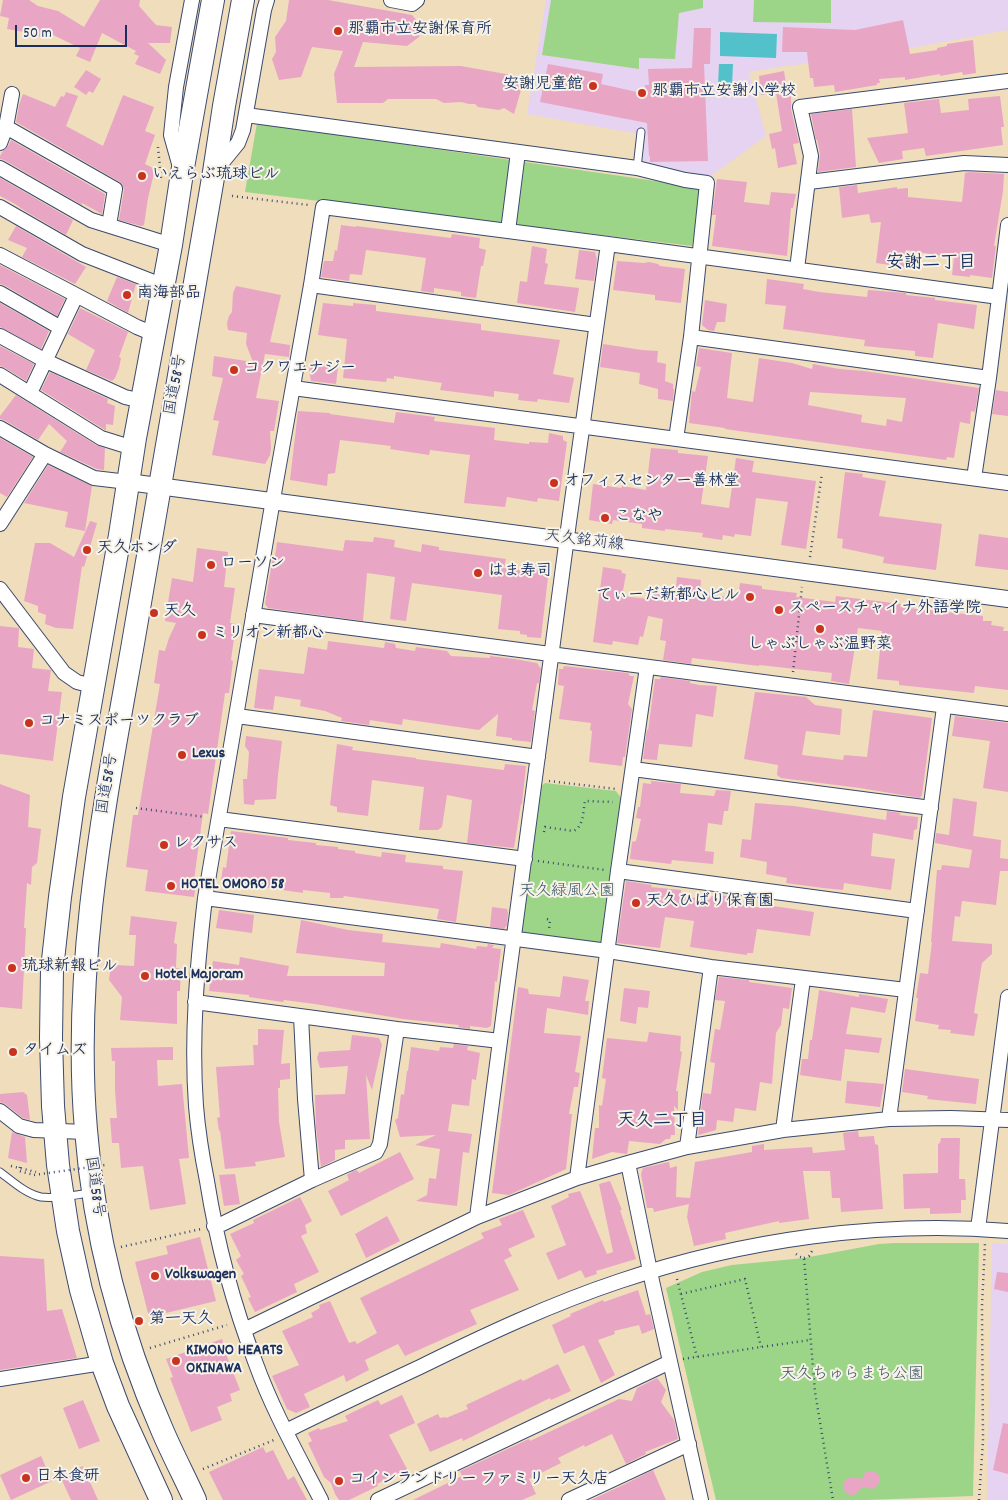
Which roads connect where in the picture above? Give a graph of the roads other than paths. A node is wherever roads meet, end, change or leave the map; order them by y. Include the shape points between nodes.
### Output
1 (192, 0) edge
2 (213, 0) edge
3 (243, 0) edge
4 (267, 0) edge
5 (390, 0) edge
6 (417, 0) edge
7 (1008, 81) edge
8 (12, 94) dead end
9 (246, 115) junction
10 (6, 128) junction
11 (641, 132) dead end
12 (0, 143) edge
13 (518, 152) junction
14 (1008, 165) edge
15 (0, 168) edge
16 (637, 168) junction
17 (182, 172) junction
18 (214, 172) junction
19 (809, 182) junction
20 (0, 207) edge
21 (109, 225) junction
22 (1008, 225) edge
23 (508, 231) junction
24 (608, 244) junction
25 (172, 245) junction
26 (0, 255) edge
27 (700, 256) junction
28 (797, 269) junction
29 (312, 285) junction
30 (164, 286) junction
31 (0, 293) edge
32 (76, 296) junction
33 (999, 297) junction
34 (596, 325) junction
35 (61, 328) junction
36 (154, 334) junction
37 (0, 336) edge
38 (691, 337) junction
39 (46, 361) junction
40 (0, 374) edge
41 (989, 378) junction
42 (294, 388) junction
43 (30, 393) junction
44 (142, 401) junction
45 (582, 427) junction
46 (0, 428) edge
47 (676, 438) junction
48 (133, 448) junction
49 (45, 454) junction
50 (974, 478) junction
51 (128, 482) junction
52 (1008, 483) edge
53 (160, 486) junction
54 (272, 501) junction
55 (0, 524) edge
56 (567, 540) junction
57 (0, 589) edge
58 (1008, 599) edge
59 (253, 614) junction
60 (552, 654) junction
61 (648, 667) junction
62 (93, 686) junction
63 (944, 706) junction
64 (1008, 714) edge
65 (237, 716) junction
66 (538, 757) junction
67 (633, 769) junction
68 (931, 808) junction
69 (219, 819) junction
70 (524, 859) junction
71 (618, 871) junction
72 (205, 898) junction
73 (917, 911) junction
74 (514, 939) junction
75 (608, 951) junction
76 (711, 967) junction
77 (803, 978) junction
78 (906, 990) junction
79 (1008, 997) edge
80 (196, 1002) junction
81 (301, 1016) junction
82 (397, 1029) junction
83 (500, 1041) junction
84 (0, 1111) edge
85 (992, 1119) junction
86 (889, 1120) junction
87 (1008, 1120) edge
88 (783, 1130) junction
89 (54, 1132) junction
90 (86, 1132) junction
91 (687, 1147) junction
92 (628, 1163) junction
93 (0, 1172) edge
94 (577, 1178) junction
95 (312, 1180) junction
96 (94, 1192) junction
97 (62, 1197) junction
98 (477, 1217) junction
99 (214, 1226) junction
100 (982, 1229) junction
101 (1008, 1231) edge
102 (650, 1272) junction
103 (242, 1325) junction
104 (675, 1361) junction
105 (102, 1363) junction
106 (0, 1379) edge
107 (286, 1433) junction
108 (689, 1444) junction
109 (161, 1500) edge
110 (195, 1500) edge
111 (321, 1500) edge
112 (378, 1500) edge
113 (569, 1500) edge
114 (701, 1500) edge

1 - 17 street via 171,135
2 - 17 highway, 国道58号
3 - 18 highway, 国道58号
4 - 9 street
5 - 6 street via 412,4
7 - 19 street via 800,107 811,156
8 - 10 street
9 - 13 street
9 - 18 street via 238,143
10 - 12 street
10 - 21 street via 115,188
11 - 16 lane
13 - 16 street
13 - 23 street
14 - 19 street via 964,163
15 - 21 street via 91,220
16 - 27 street via 707,183
17 - 25 highway, 国道58号
18 - 53 highway, 国道58号
19 - 28 street
20 - 30 street via 82,254
21 - 25 street
22 - 33 street
23 - 24 street
23 - 29 street via 323,207
24 - 27 street
24 - 34 street
25 - 30 highway, 国道58号
26 - 32 street
27 - 28 street
27 - 38 street
28 - 33 street
29 - 34 street
29 - 42 street
30 - 36 highway, 国道58号
31 - 35 street
32 - 35 street
32 - 36 street
33 - 41 street
34 - 45 street
35 - 39 street
36 - 44 highway, 国道58号
37 - 39 street
38 - 41 street
38 - 47 street
39 - 43 street
39 - 44 street via 125,397
40 - 43 street
41 - 50 street
42 - 45 street
42 - 54 street
43 - 48 street via 102,438
44 - 48 highway, 国道58号
45 - 47 street
45 - 56 street
46 - 49 street
47 - 50 street
48 - 51 highway, 国道58号
49 - 51 street via 94,478
49 - 55 street
50 - 52 street
51 - 53 street, 天久銘苅線
51 - 62 highway, 国道58号
53 - 54 street, 天久銘苅線
53 - 90 highway, 国道58号 via 93,882 83,1034
54 - 56 street, 天久銘苅線
54 - 59 street
56 - 58 street, 天久銘苅線
56 - 60 street
57 - 62 street via 64,673 77,682
59 - 60 street
59 - 65 street
60 - 61 street
60 - 66 street
61 - 63 street
61 - 67 street
62 - 89 highway, 国道58号 via 74,797 52,969
63 - 64 street
63 - 68 street
65 - 66 street
65 - 69 street
66 - 70 street
67 - 68 street
67 - 71 street via 625,790
68 - 73 street
69 - 70 street
69 - 72 street
70 - 74 street
71 - 73 street
71 - 75 street
72 - 74 street
72 - 80 street
73 - 78 street
74 - 75 street
74 - 83 street
75 - 76 street
75 - 94 street
76 - 77 street
76 - 91 street
77 - 78 street
77 - 88 street
78 - 86 street
79 - 85 street
80 - 81 street
80 - 99 street via 196,1106
81 - 82 street
81 - 95 street
82 - 83 street
82 - 95 street via 380,1144 376,1152
83 - 98 street
84 - 89 street via 19,1126
85 - 86 street
85 - 87 street
85 - 100 street
86 - 88 street
88 - 91 street
89 - 90 street
89 - 97 highway, 国道58号
90 - 96 highway, 国道58号
91 - 92 street
92 - 94 street
92 - 102 street
93 - 97 lane via 33,1194
94 - 98 street
95 - 99 street
96 - 97 lane
96 - 110 highway, 国道58号 via 104,1253 122,1320 153,1409
97 - 105 highway, 国道58号 via 81,1290
98 - 103 street
99 - 103 street
100 - 101 street
100 - 102 street via 906,1229 826,1236 744,1248
102 - 104 street
102 - 107 street via 514,1322
103 - 107 street
104 - 108 street
104 - 112 street
105 - 106 street
105 - 109 highway, 国道58号
107 - 111 street
108 - 113 street
108 - 114 street

